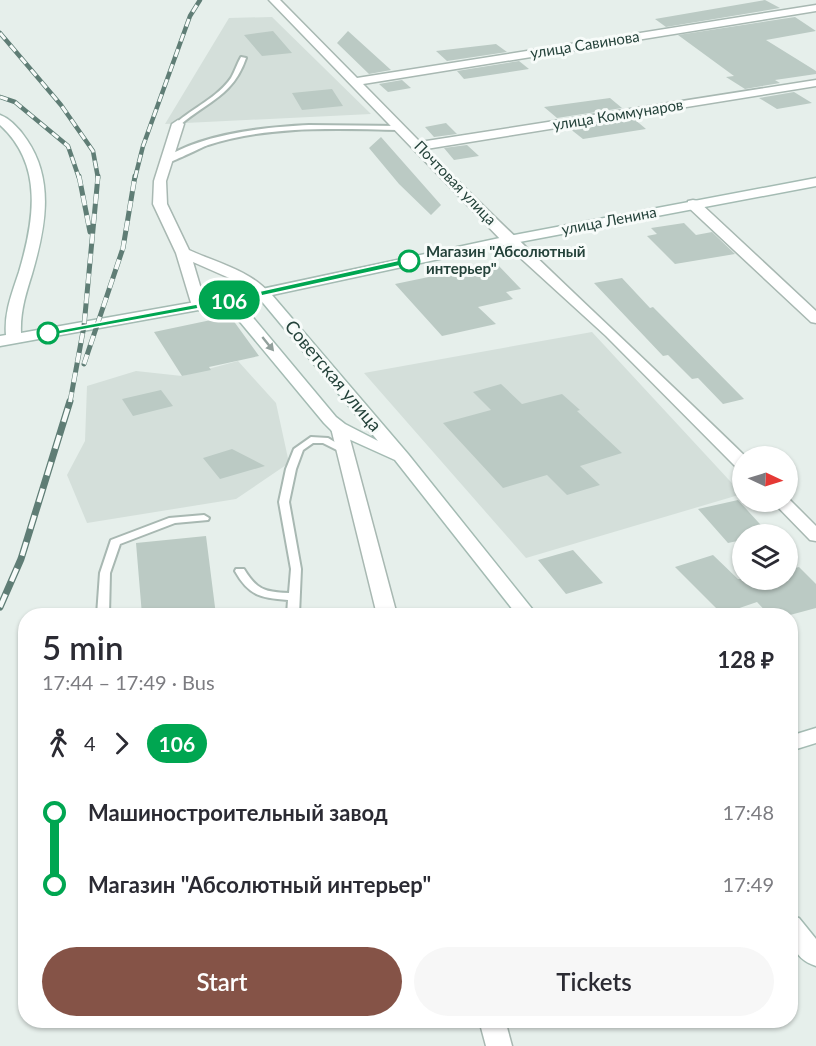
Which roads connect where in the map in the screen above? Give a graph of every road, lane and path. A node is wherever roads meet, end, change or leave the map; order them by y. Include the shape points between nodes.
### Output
1 (274, 0) edge
2 (816, 8) edge
3 (243, 58) dead end
4 (353, 82) junction
5 (816, 83) edge
6 (0, 119) edge
7 (178, 124) joint
8 (400, 128) junction
9 (420, 146) junction
10 (165, 161) junction
11 (816, 182) edge
12 (693, 204) junction
13 (509, 240) junction
14 (183, 253) junction
15 (263, 294) junction
16 (229, 300) junction
17 (199, 306) junction
18 (816, 319) edge
19 (7, 340) edge
20 (339, 428) junction
21 (345, 451) junction
22 (732, 453) edge
23 (402, 458) junction
24 (792, 512) edge
25 (204, 518) dead end
26 (816, 536) edge
27 (240, 571) dead end
28 (294, 597) junction
29 (103, 608) edge
30 (294, 608) edge
31 (385, 608) edge
32 (521, 608) edge
33 (816, 735) edge
34 (798, 741) edge
35 (798, 935) edge
36 (816, 956) edge
37 (494, 1028) edge
38 (499, 1046) edge

1 - 4 street, Почтовая улица
2 - 4 street, улица Савинова
3 - 7 lane via 239,74 223,94 192,110
4 - 8 street, Почтовая улица
5 - 9 street, улица Коммунаров
6 - 19 street via 23,141 37,167 40,191 35,241
7 - 10 street
8 - 9 street, Почтовая улица
8 - 10 lane via 258,129 190,147
9 - 13 street, Почтовая улица
10 - 14 street via 160,204
11 - 12 street, улица Ленина
12 - 13 street, улица Ленина
12 - 18 street
13 - 15 street, улица Ленина
13 - 22 street, Почтовая улица via 611,333
14 - 15 street, Советская улица via 248,281
14 - 17 street
15 - 16 street, улица Ленина
15 - 23 street, Советская улица
16 - 17 street, улица Ленина
16 -> 20 street, Советская улица
17 - 19 street, улица Ленина
20 - 21 street
20 - 23 street, Советская улица
21 - 28 lane via 325,440 311,440 299,449 291,469 284,502 296,569
21 - 31 street
23 - 32 street, Советская улица
24 - 26 street
25 - 29 lane via 173,520 115,542 105,573
27 - 28 lane via 247,585 261,595
28 - 30 lane
33 - 34 street
35 - 36 street
37 - 38 street

